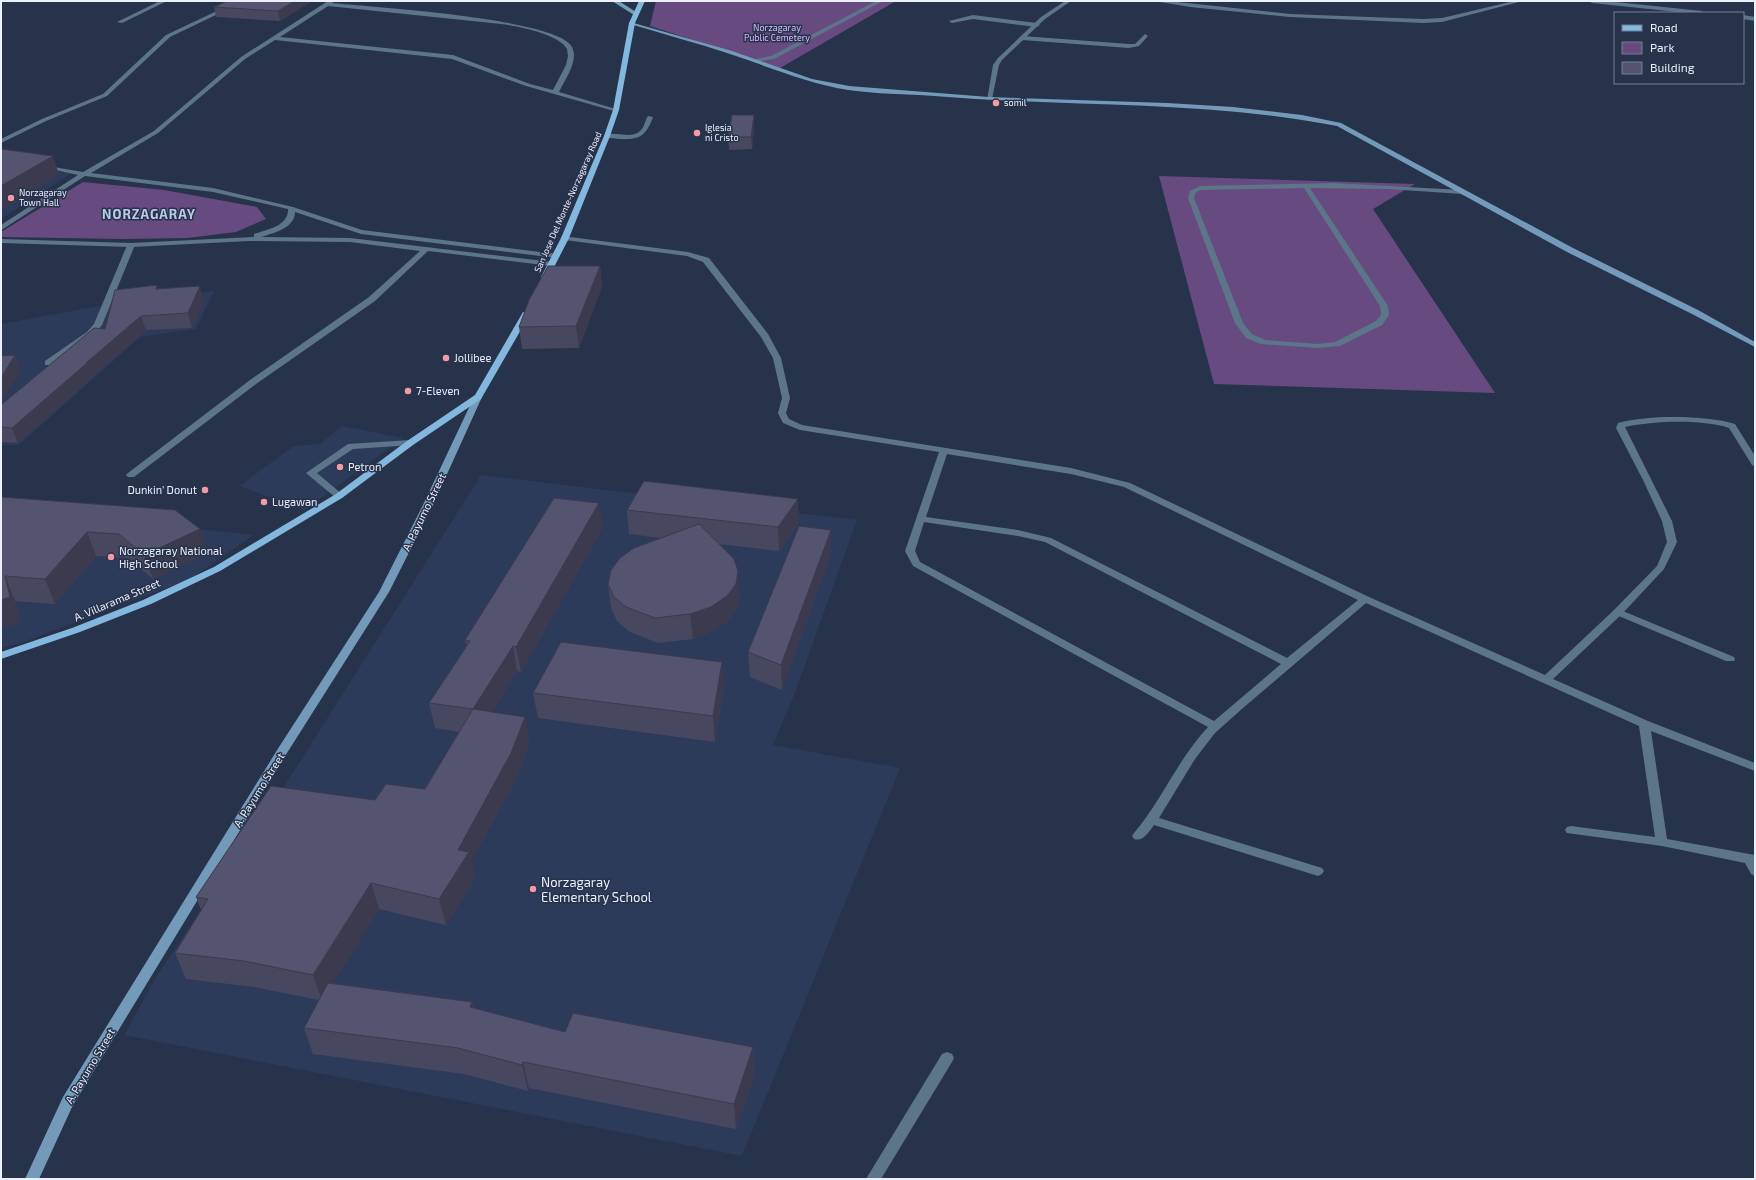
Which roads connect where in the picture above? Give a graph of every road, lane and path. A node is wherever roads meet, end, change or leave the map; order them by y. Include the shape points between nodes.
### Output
1 (164, 1) edge
2 (242, 1) edge
3 (615, 1) edge
4 (642, 1) edge
5 (880, 1) edge
6 (1068, 1) edge
7 (1157, 1) edge
8 (1520, 1) edge
9 (1592, 1) edge
10 (330, 3) edge
11 (1693, 12) edge
12 (636, 14) junction
13 (1744, 17) edge
14 (1755, 19) edge
15 (952, 21) dead end
16 (120, 22) dead end
17 (632, 23) junction
18 (1037, 25) junction
19 (1145, 36) dead end
20 (275, 38) junction
21 (1022, 38) junction
22 (754, 60) junction
23 (555, 93) junction
24 (989, 99) junction
25 (616, 110) junction
26 (650, 117) dead end
27 (607, 136) junction
28 (1, 140) edge
29 (39, 166) edge
30 (84, 174) junction
31 (1306, 186) junction
32 (1462, 192) junction
33 (291, 208) junction
34 (1, 228) edge
35 (564, 238) junction
36 (249, 239) junction
37 (1, 241) edge
38 (131, 245) junction
39 (425, 250) junction
40 (556, 256) junction
41 (552, 264) junction
42 (542, 284) edge
43 (531, 305) edge
44 (1755, 345) edge
45 (48, 363) dead end
46 (478, 397) junction
47 (410, 443) junction
48 (944, 450) junction
49 (1755, 463) edge
50 (131, 476) dead end
51 (339, 496) junction
52 (921, 519) junction
53 (1365, 599) junction
54 (1618, 612) junction
55 (1, 656) edge
56 (1730, 659) dead end
57 (1288, 663) junction
58 (1547, 679) junction
59 (1644, 724) junction
60 (1216, 726) junction
61 (1755, 767) edge
62 (1152, 820) junction
63 (1571, 830) dead end
64 (1138, 836) dead end
65 (1662, 842) junction
66 (1752, 859) edge
67 (1318, 871) dead end
68 (1755, 871) edge
69 (947, 1058) dead end
70 (32, 1179) edge
71 (873, 1179) edge

1 - 16 street
2 - 28 street via 168,36 105,95
3 - 12 street
4 - 12 main road, San Jose Del Monte-Norzagaray Road
5 - 22 street via 772,58
6 - 18 street
7 - 8 street via 1280,15 1423,21 1442,20
9 - 11 street
10 - 20 street
10 - 23 street via 501,22 528,27 561,40 568,45 571,57
12 - 17 main road, San Jose Del Monte-Norzagaray Road
13 - 14 street
15 - 18 street via 973,16
17 - 22 street
17 - 25 main road, San Jose Del Monte-Norzagaray Road
18 - 21 street
19 - 21 street via 1137,45 1130,46
20 - 23 street via 453,57
20 - 30 street via 234,65 156,132
21 - 24 street via 996,65
22 - 24 street via 831,86
23 - 25 street
24 - 32 street via 1167,105 1327,121 1349,129
25 - 27 main road, San Jose Del Monte-Norzagaray Road
26 - 27 street via 640,134
27 - 35 main road, San Jose Del Monte-Norzagaray Road
29 - 30 street
30 - 33 street via 213,190
30 - 34 street
31 - 31 street via 1200,188 1193,191 1191,198 1239,323 1249,336 1264,342 1318,346 1337,344 1379,323 1384,315 1384,306
31 - 32 street via 1354,185
32 - 44 street
33 - 36 street via 291,218 280,228
33 - 40 street via 361,232
35 - 40 main road, San Jose Del Monte-Norzagaray Road
35 - 48 street via 688,254 706,260 765,336 777,358 786,398 782,413 786,422 800,427
36 - 38 street
36 - 39 street via 350,240
37 - 38 street
38 - 45 street via 98,325 90,334
39 - 41 street
39 - 50 street via 372,299 253,382
40 - 41 main road, San Jose Del Monte-Norzagaray Road
41 - 42 main road, San Jose Del Monte-Norzagaray Road
43 - 46 main road
46 - 47 main road, A. Villarama Street
46 - 70 street, A. Payumo Street via 384,592 283,750 68,1101
47 - 51 main road, A. Villarama Street
47 - 51 street via 351,446 311,473
48 - 52 street
48 - 53 street via 1071,471 1127,485
49 - 54 street via 1732,426 1727,424 1641,422 1621,425 1620,428 1667,521 1672,542 1661,567
51 - 55 main road, A. Villarama Street via 218,569 76,630
52 - 57 street via 1018,533 1048,540
52 - 60 street via 910,551 916,564
53 - 57 street
53 - 58 street
54 - 56 street
54 - 58 street
57 - 60 street
58 - 59 street
59 - 61 street
59 - 65 street
60 - 62 street via 1199,745
62 - 64 street
62 - 67 street
63 - 65 street
65 - 66 street
66 - 68 street
69 - 71 street

